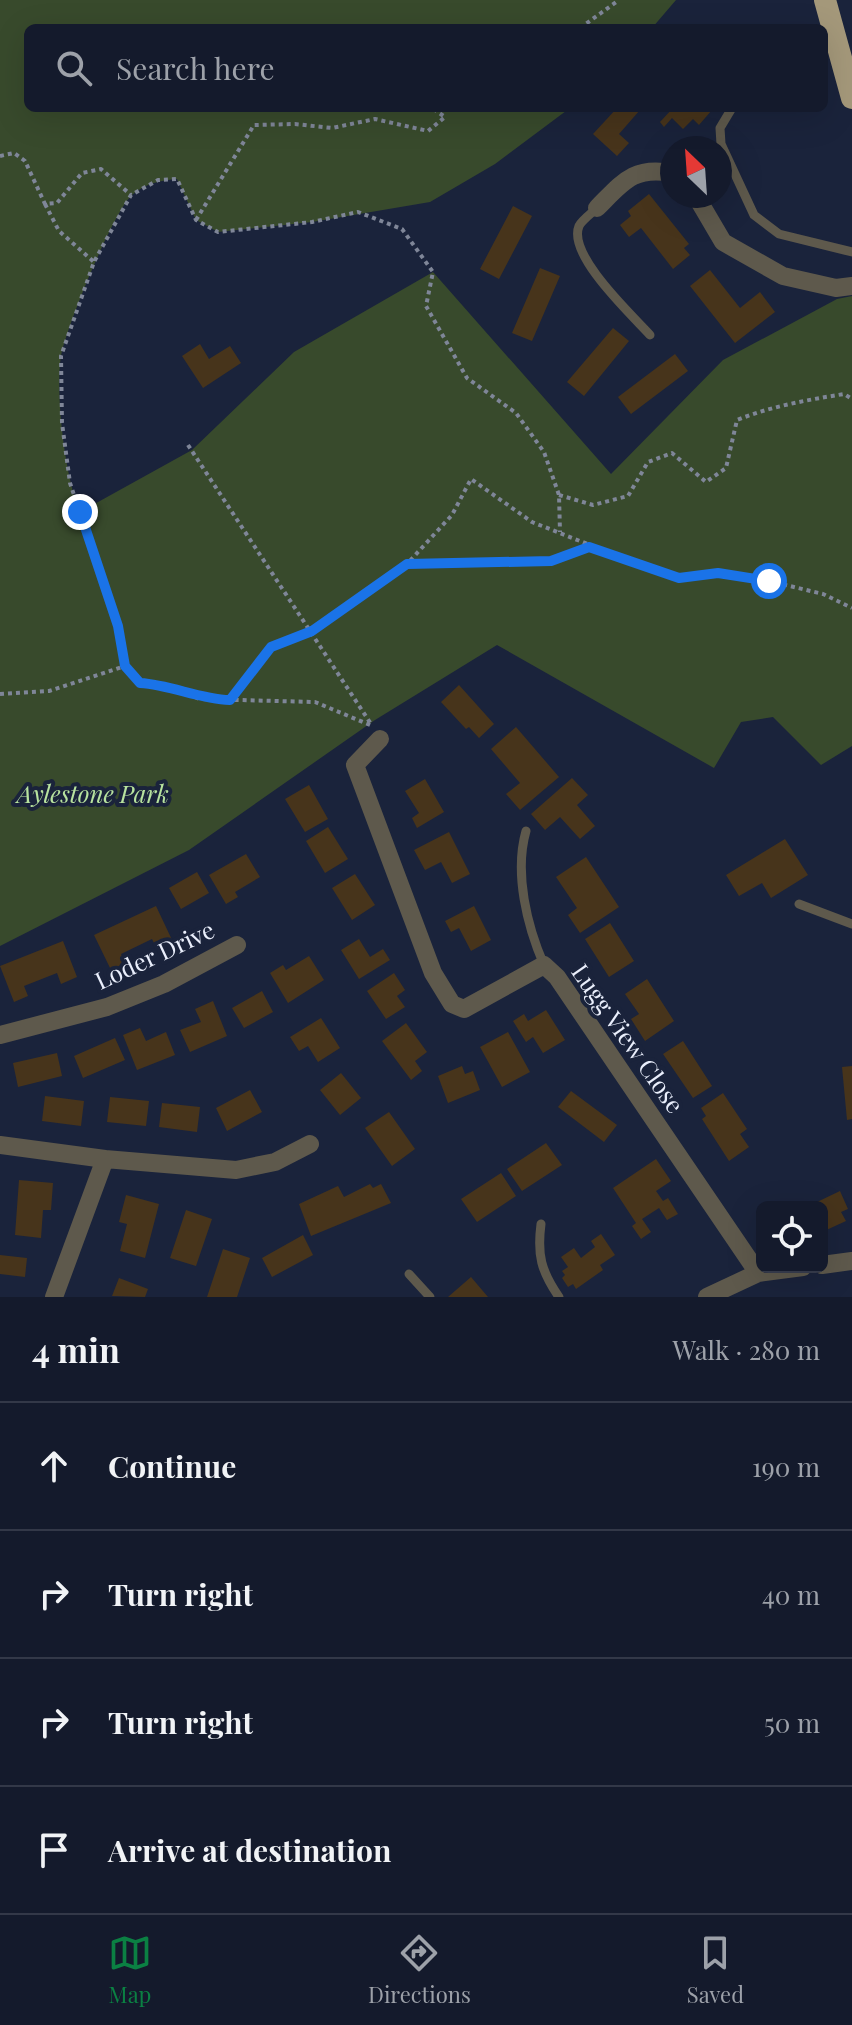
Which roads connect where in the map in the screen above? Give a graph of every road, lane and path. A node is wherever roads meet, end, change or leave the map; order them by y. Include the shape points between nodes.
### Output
1 (619, 0) edge
2 (825, 0) edge
3 (586, 24) edge
4 (852, 98) edge
5 (438, 112) edge
6 (730, 112) edge
7 (0, 156) edge
8 (660, 171) edge
9 (131, 195) junction
10 (45, 204) junction
11 (597, 208) joint
12 (703, 208) edge
13 (196, 220) junction
14 (852, 252) edge
15 (94, 262) junction
16 (852, 286) edge
17 (650, 335) dead end
18 (852, 399) edge
19 (188, 445) dead end
20 (559, 495) junction
21 (560, 532) junction
22 (589, 547) junction
23 (407, 564) junction
24 (852, 608) edge
25 (312, 631) junction
26 (125, 666) junction
27 (0, 694) edge
28 (230, 700) junction
29 (376, 732) junction
30 (526, 831) dead end
31 (799, 904) dead end
32 (852, 924) edge
33 (237, 945) dead end
34 (544, 965) junction
35 (0, 1035) edge
36 (310, 1144) dead end
37 (0, 1145) edge
38 (105, 1159) junction
39 (541, 1224) dead end
40 (852, 1261) edge
41 (828, 1264) edge
42 (756, 1270) edge
43 (758, 1273) edge
44 (409, 1274) dead end
45 (54, 1297) edge
46 (430, 1297) edge
47 (559, 1297) edge
48 (707, 1297) edge

1 - 3 path
2 - 4 highway
5 - 13 path via 445,117 428,131 375,119 332,128 254,125
6 - 14 lane via 720,128 721,144 754,215 779,234
7 - 10 path via 14,153 25,161
8 - 11 street via 648,169 628,177
9 - 10 path via 101,169 82,173 57,203
9 - 13 path via 158,180 177,179
9 - 15 path
10 - 15 path via 59,231
11 - 17 lane via 579,226 586,262
12 - 16 street via 723,242 783,276 836,288
13 - 20 path via 218,232 358,212 402,229 433,272 426,306 467,378 516,413 544,452
15 - 26 path via 61,356 62,423 70,483 118,626
18 - 20 path via 844,394 803,401 737,420 726,468 706,482 672,453 648,462 628,496 593,505
19 - 25 path
20 - 21 path
21 - 22 path
21 - 23 path via 532,522 471,479 452,515
22 - 23 path via 551,561
22 - 24 path via 679,578 718,573 769,581 823,594
23 - 25 path
25 - 28 path via 271,647
25 - 29 path
26 - 27 path via 49,691
26 - 28 path via 140,683 164,685 200,699
28 - 29 path via 315,702
29 - 34 street, Lugg View Close via 355,765 433,973 452,1004 464,1009
30 - 34 lane via 522,845 527,924
31 - 32 lane
33 - 35 street, Loder Drive via 107,1007
34 - 42 street, Lugg View Close
36 - 38 street via 275,1162 236,1170
37 - 38 street
38 - 45 street
39 - 47 lane via 537,1252 543,1274
40 - 41 street
43 - 48 street
44 - 46 lane

